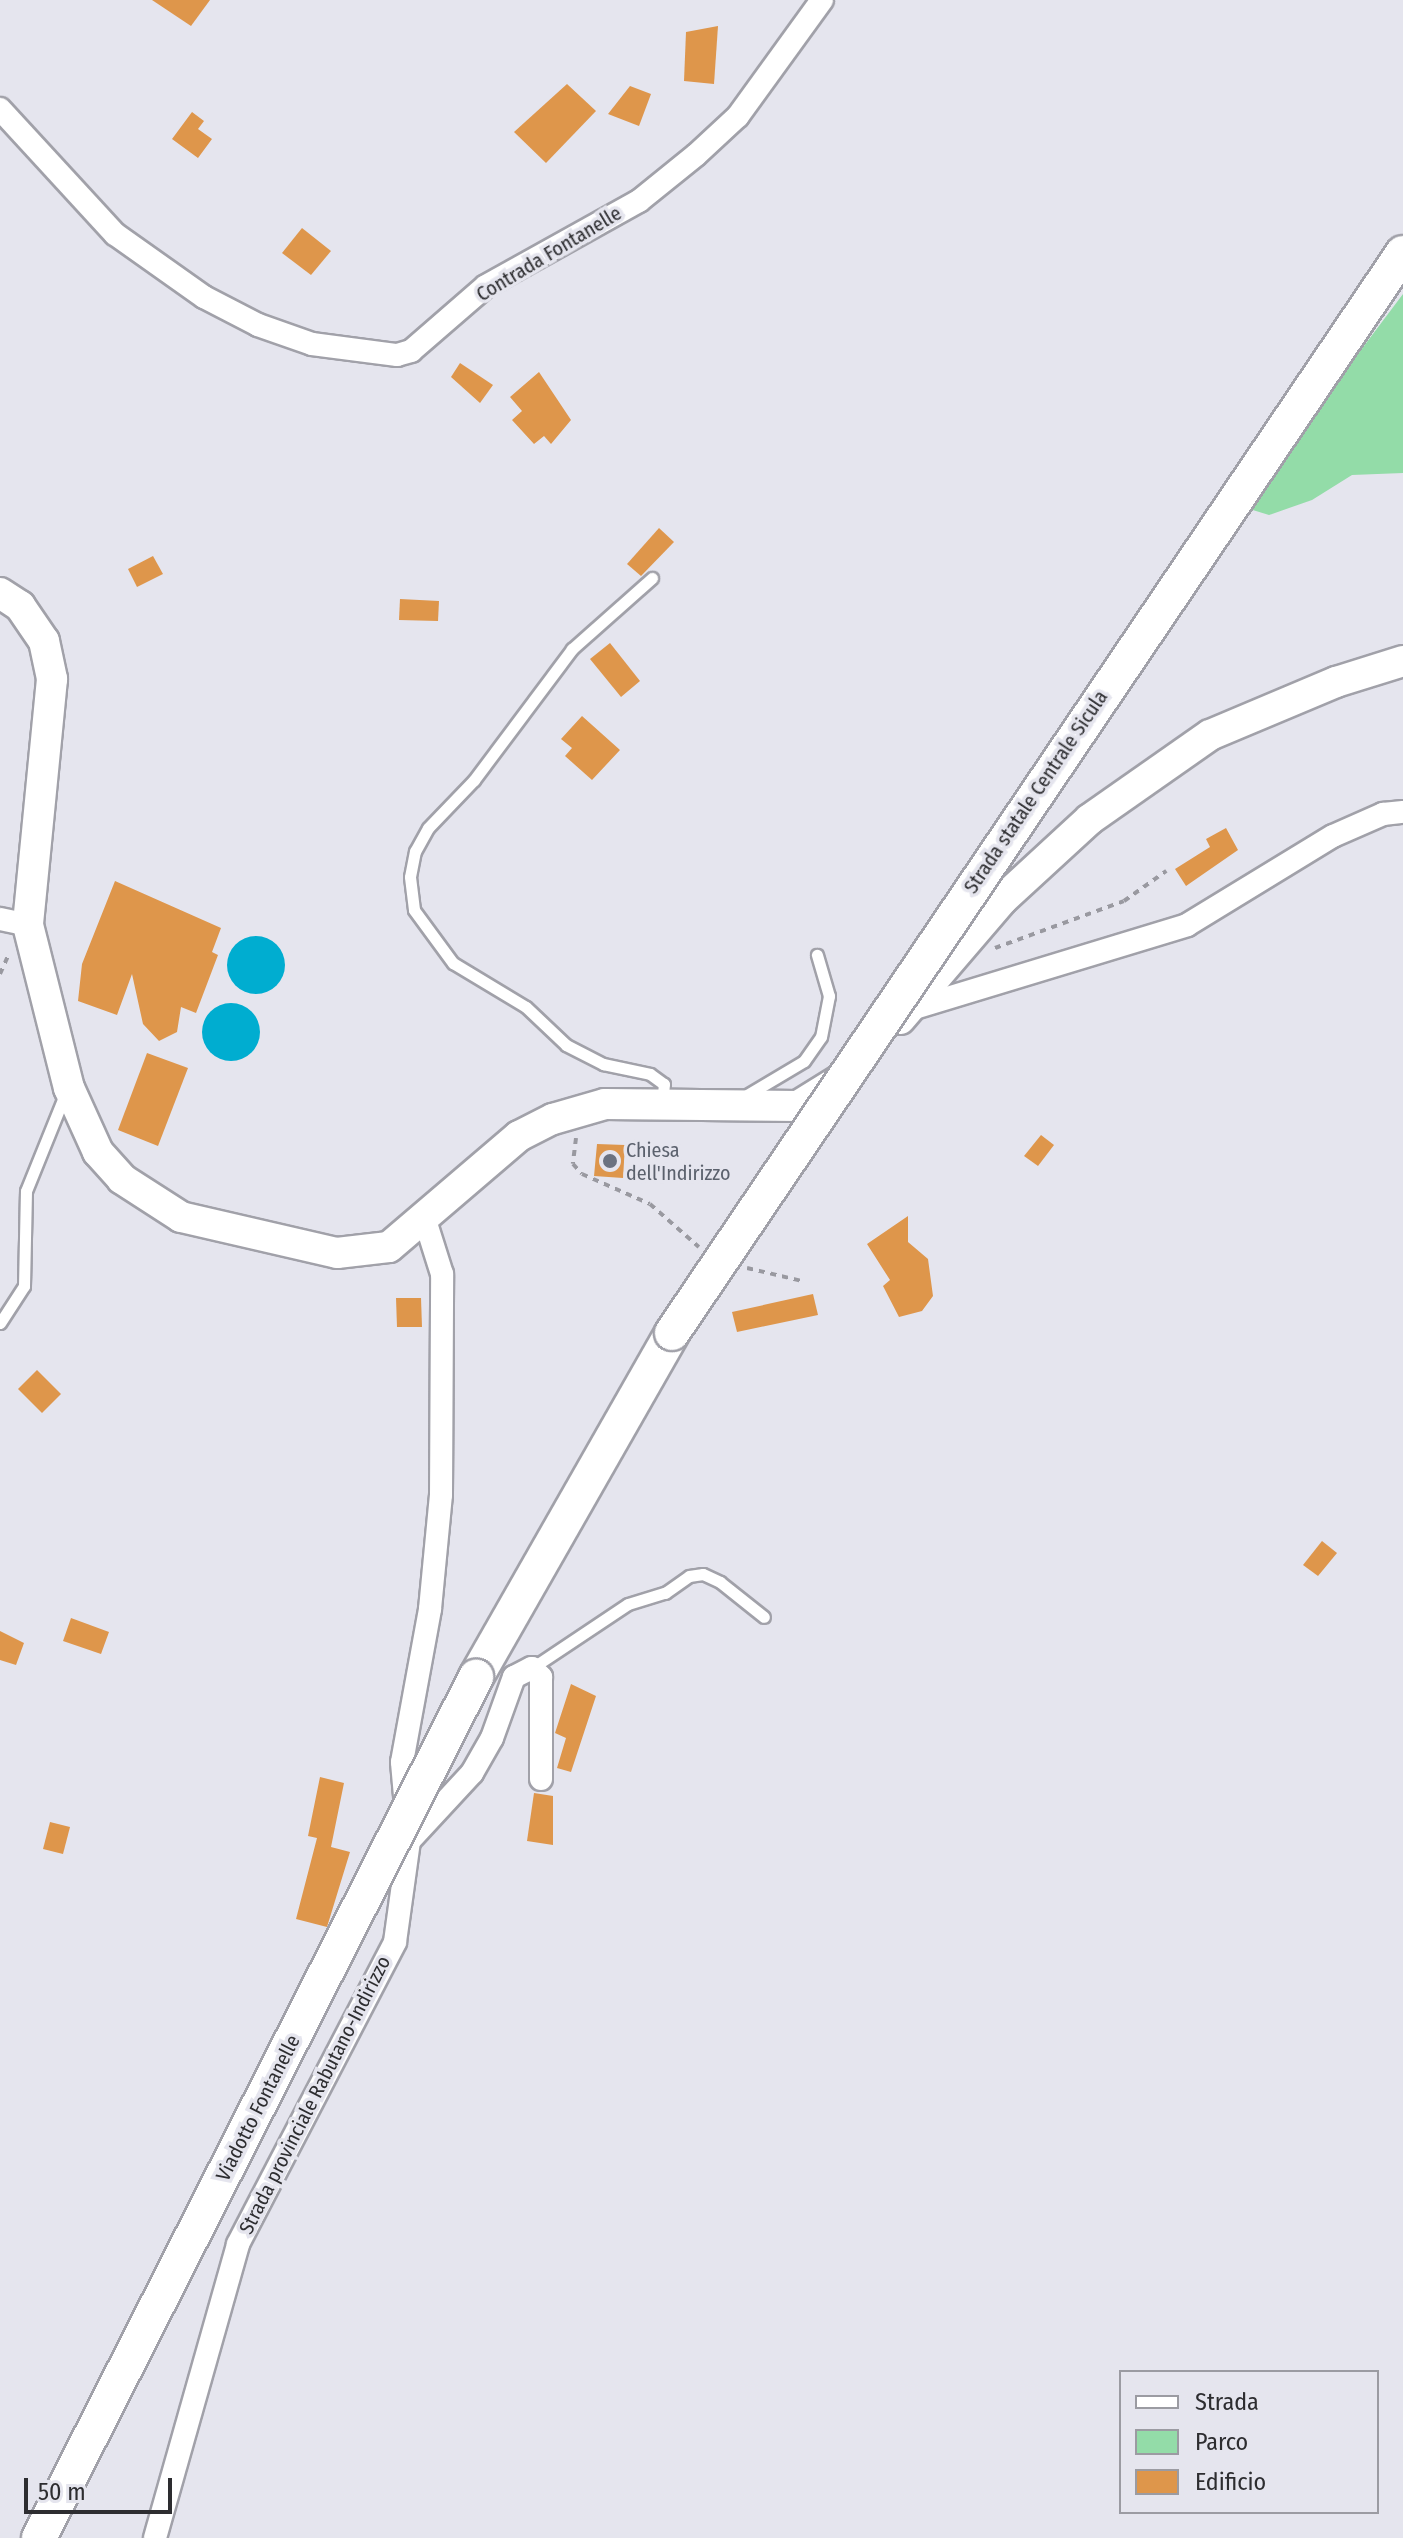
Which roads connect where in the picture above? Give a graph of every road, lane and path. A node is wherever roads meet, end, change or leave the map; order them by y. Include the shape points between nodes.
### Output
1 (822, 0) edge
2 (0, 109) edge
3 (1403, 253) edge
4 (652, 578) dead end
5 (0, 593) edge
6 (1403, 661) edge
7 (1403, 812) edge
8 (1166, 871) dead end
9 (14, 922) edge
10 (817, 955) dead end
11 (953, 957) junction
12 (907, 1010) junction
13 (69, 1088) junction
14 (662, 1104) junction
15 (717, 1107) junction
16 (578, 1112) junction
17 (424, 1217) junction
18 (703, 1250) dead end
19 (738, 1264) dead end
20 (802, 1281) dead end
21 (0, 1323) edge
22 (764, 1617) dead end
23 (532, 1668) junction
24 (476, 1677) joint
25 (541, 1779) dead end
26 (409, 1841) junction
27 (39, 2538) edge
28 (155, 2538) edge

1 - 2 street, Contrada Fontanelle via 738,116 696,155 639,201 486,286 411,351 397,355 312,344 258,325 204,297 115,234
3 - 24 main road, Strada statale Centrale Sicula, bridge via 672,1333
4 - 14 lane via 572,649 474,780 428,828 415,851 410,877 414,910 453,963 526,1007 566,1045 603,1064 650,1074 664,1084
5 - 9 main road via 20,606 44,641 52,679
6 - 11 main road via 1336,682 1210,735 1090,819 1003,899
7 - 12 street via 1383,814 1333,836 1187,925
8 - 11 path via 1124,901 1014,943
9 - 13 main road
10 - 15 lane via 829,996 821,1037 804,1061 766,1088
11 - 12 main road
12 - 15 main road via 860,1065 798,1106
13 - 17 main road via 98,1152 122,1179 181,1217 337,1253 389,1247
13 - 21 lane via 26,1191 24,1286
14 - 15 main road
14 - 16 main road via 605,1104
16 - 17 main road via 519,1136
16 - 18 path via 573,1164 582,1174 650,1204
17 - 26 street, Strada provinciale Rabutano-Indirizzo via 442,1274 441,1495 430,1609 402,1762
19 - 20 path
22 - 23 lane via 720,1582 703,1574 689,1576 665,1593 628,1604
23 - 25 street via 541,1677
23 - 26 street via 514,1677 492,1738 472,1773
24 - 27 main road, Viadotto Fontanelle, bridge
26 - 28 street, Strada provinciale Rabutano-Indirizzo via 395,1942 238,2244

